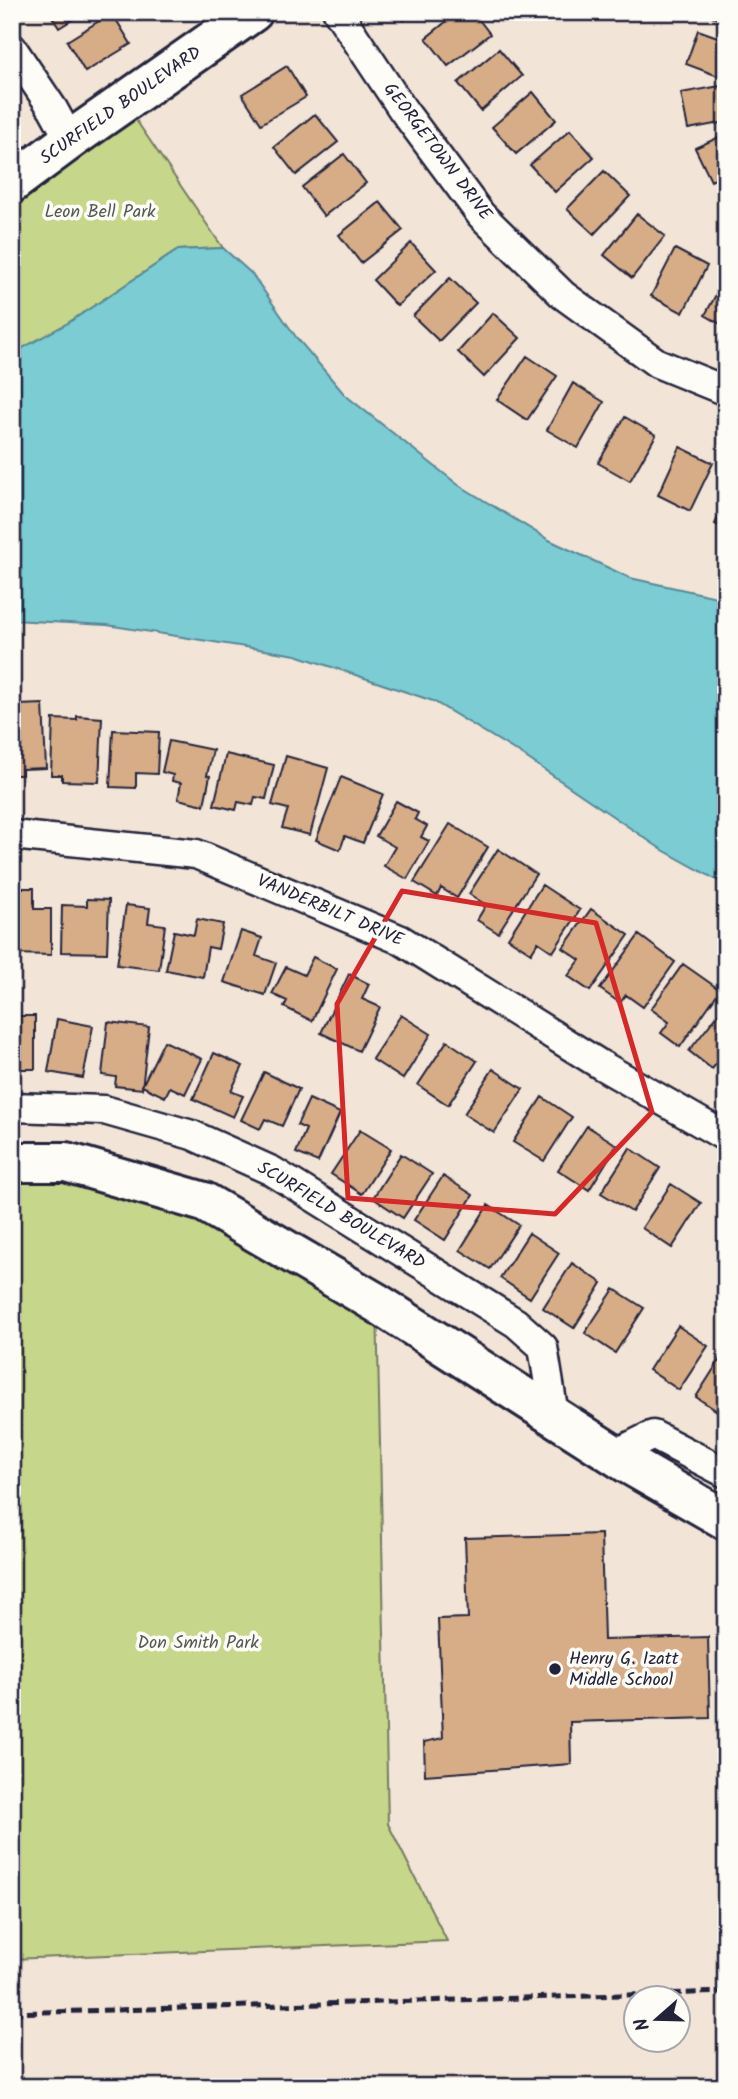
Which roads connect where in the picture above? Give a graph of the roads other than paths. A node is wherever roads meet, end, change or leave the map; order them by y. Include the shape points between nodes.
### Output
1 (253, 12) edge
2 (338, 12) edge
3 (12, 48) edge
4 (70, 140) junction
5 (16, 176) edge
6 (726, 391) edge
7 (12, 835) edge
8 (12, 1107) edge
9 (726, 1138) edge
10 (12, 1162) edge
11 (554, 1415) junction
12 (614, 1454) junction
13 (726, 1473) edge
14 (726, 1520) edge

1 - 4 street, SCURFIELD BOULEVARD
2 - 6 street, GEORGETOWN DRIVE via 403,110 499,233 563,295 657,363
3 - 4 street
4 - 5 street, SCURFIELD BOULEVARD
7 - 9 street, VANDERBILT DRIVE via 196,854 401,940
8 - 11 street, SCURFIELD BOULEVARD via 104,1110 192,1135 272,1171 516,1323 544,1347
10 - 11 street via 66,1162 204,1202 377,1303
11 - 12 street
12 - 13 street via 653,1435
12 - 14 street

